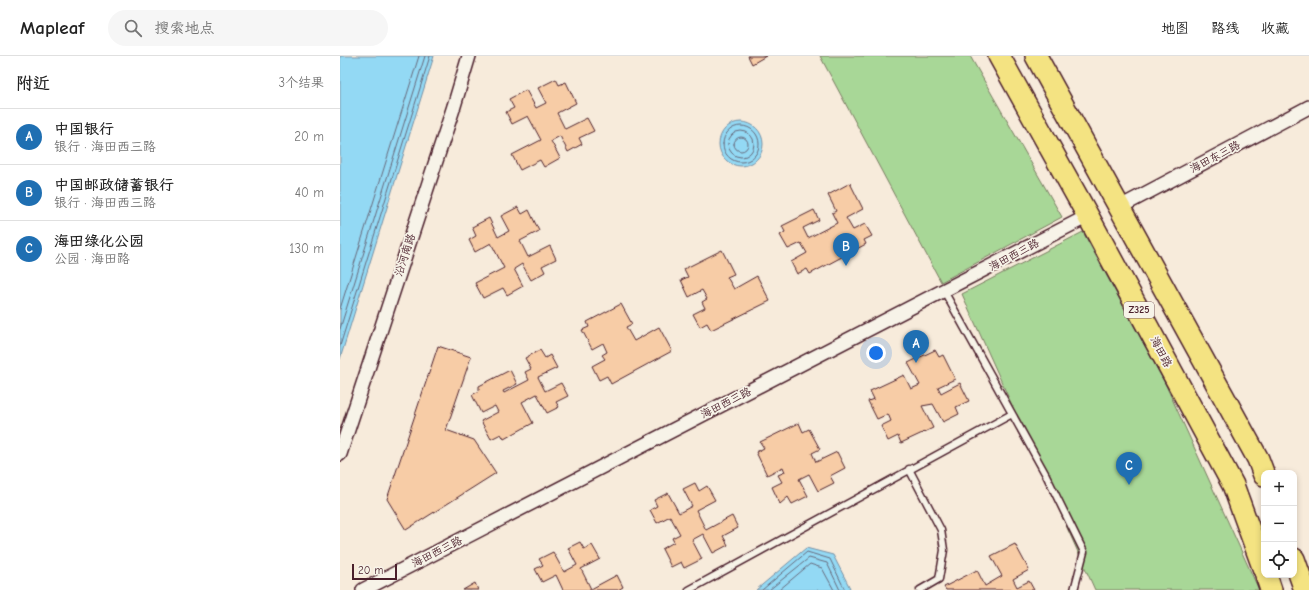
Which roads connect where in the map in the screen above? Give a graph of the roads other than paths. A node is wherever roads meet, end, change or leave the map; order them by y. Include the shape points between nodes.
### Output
1 (469, 56) edge
2 (999, 56) edge
3 (1036, 56) edge
4 (1309, 107) edge
5 (1120, 207) junction
6 (1088, 216) junction
7 (944, 291) junction
8 (1012, 414) junction
9 (340, 454) edge
10 (908, 469) junction
11 (1262, 470) edge
12 (1261, 562) edge
13 (1297, 567) edge
14 (1267, 578) edge
15 (363, 590) edge
16 (689, 590) edge
17 (920, 590) edge
18 (1074, 590) edge
19 (1271, 590) edge
20 (1305, 590) edge

1 - 9 street, 沿河南路
2 - 6 main road, 海田路 / Z325
3 - 5 main road, Z325
4 - 5 street, 海田东三路
5 - 11 main road, Z325
6 - 7 street, 海田西三路
6 - 12 main road, 海田路 / Z325 via 1233,485
7 - 8 lane
7 - 15 street, 海田西三路
8 - 10 lane
8 - 18 lane via 1046,474 1084,552
10 - 16 lane via 844,507
10 - 17 lane via 942,530 944,550 939,579
13 - 20 main road
14 - 19 main road

